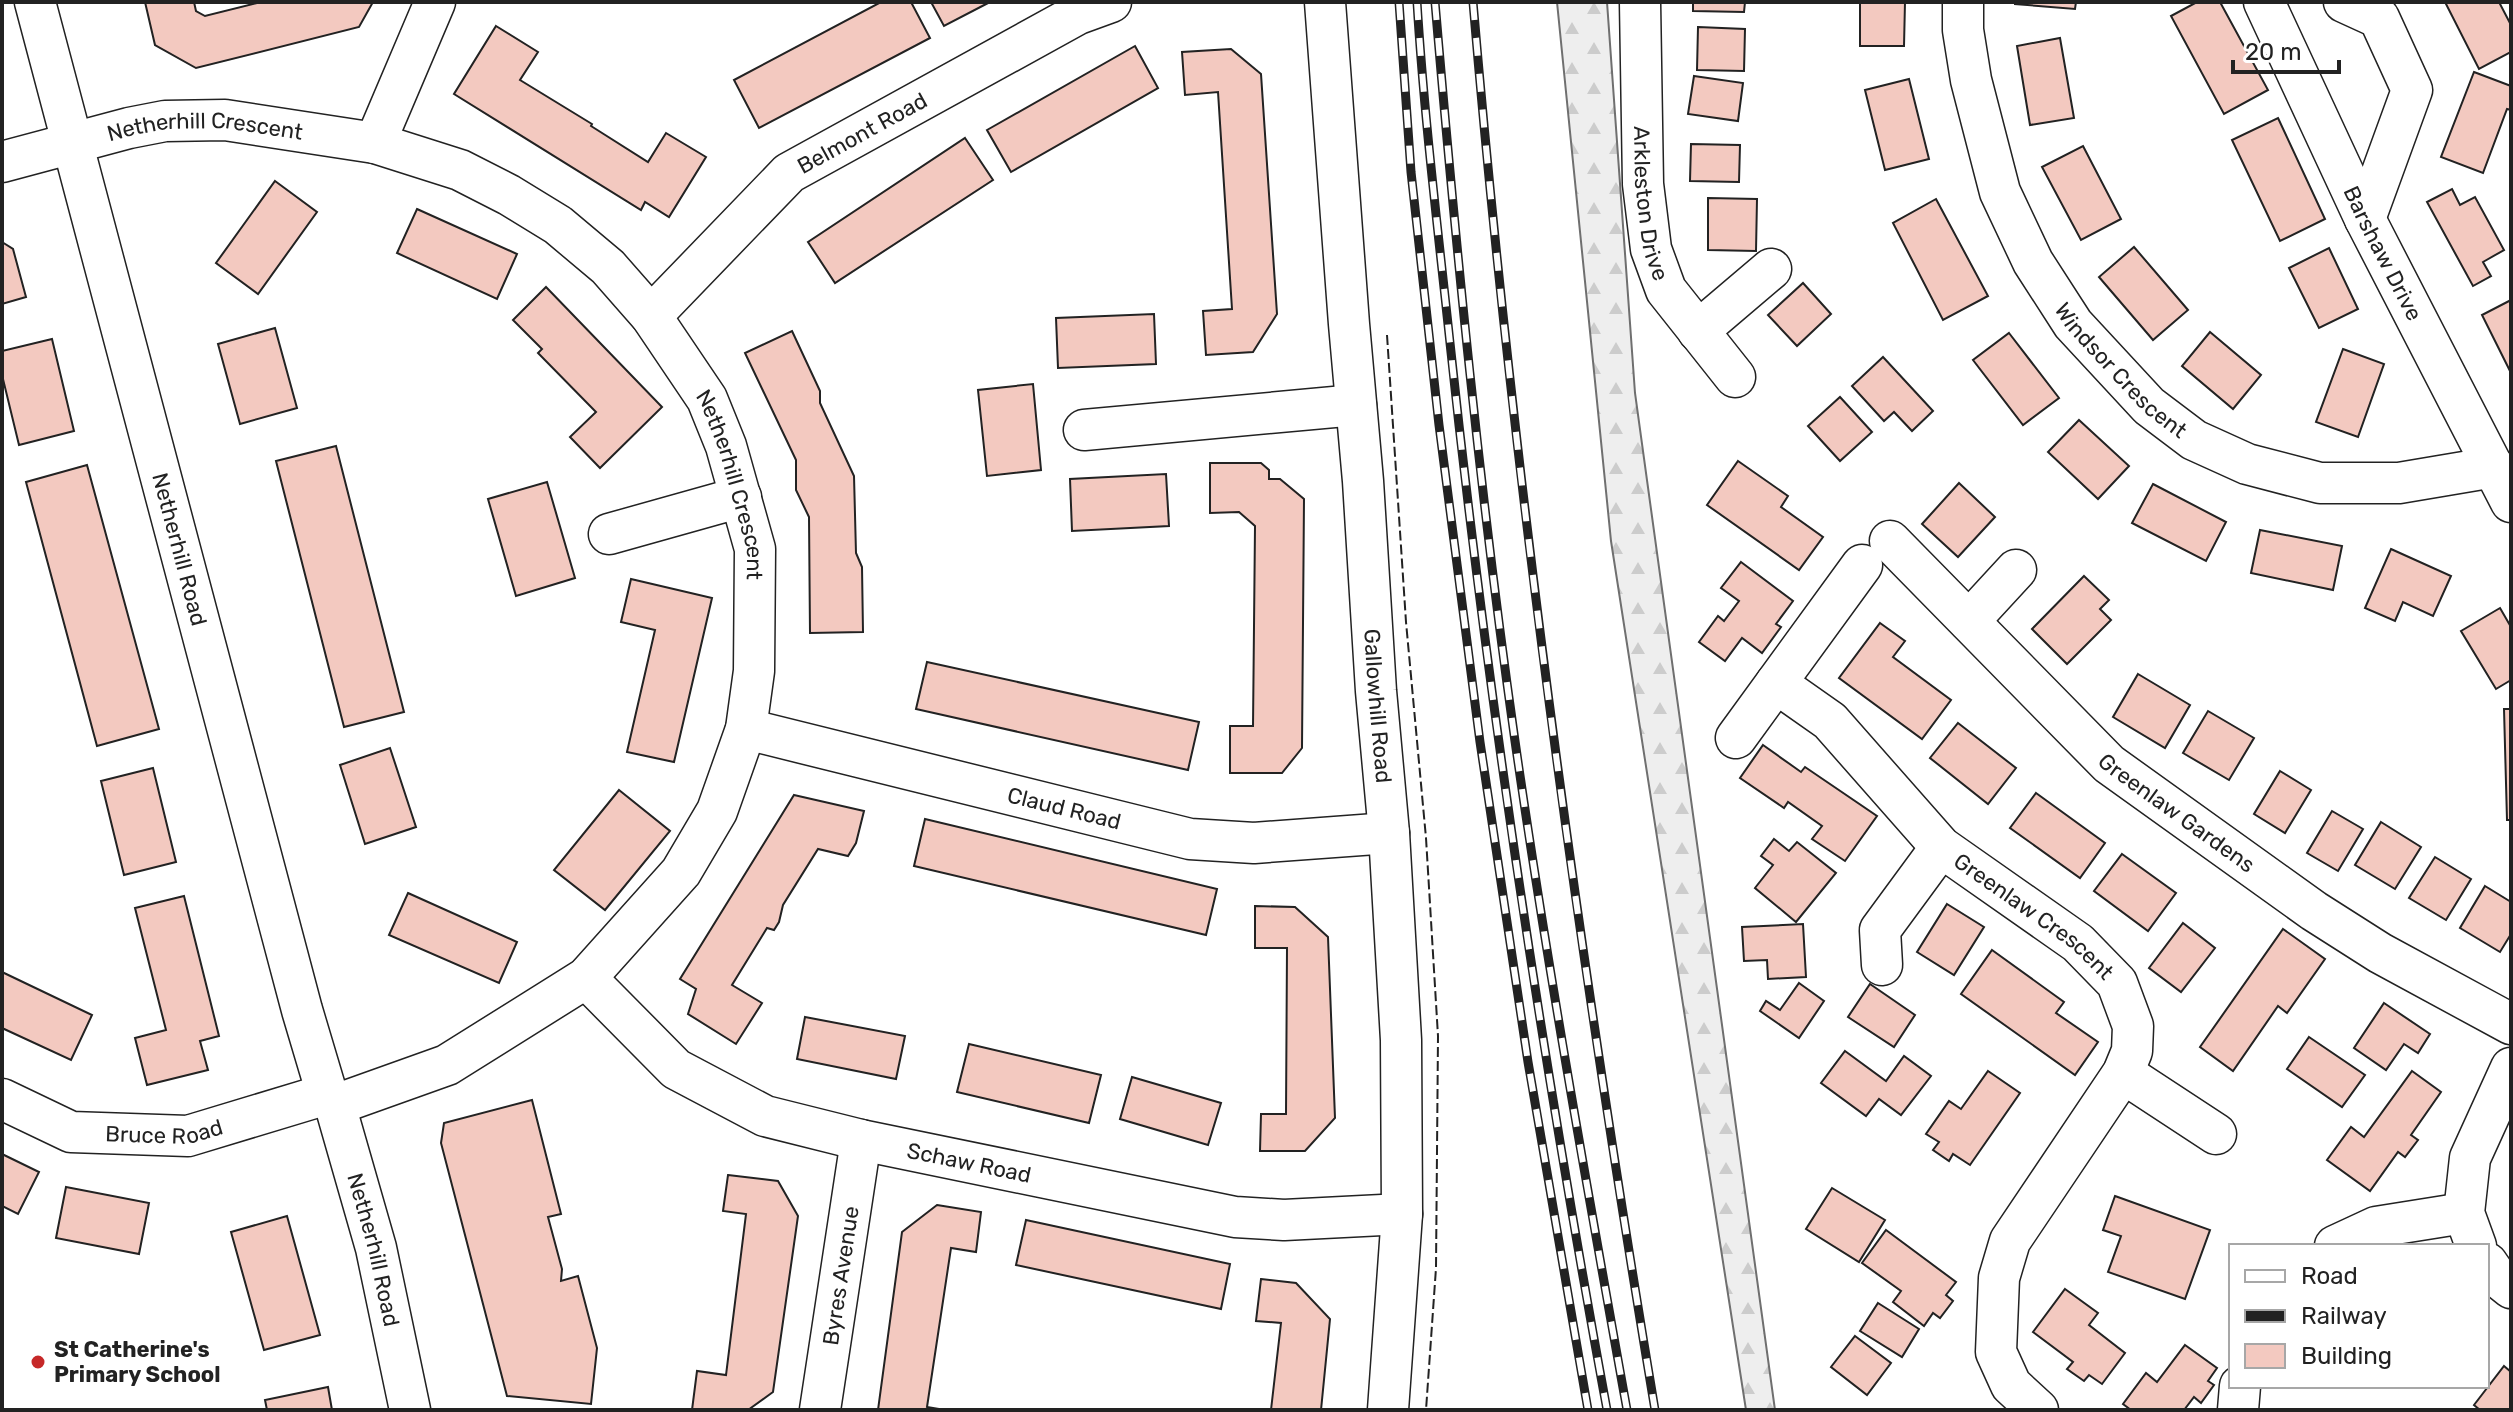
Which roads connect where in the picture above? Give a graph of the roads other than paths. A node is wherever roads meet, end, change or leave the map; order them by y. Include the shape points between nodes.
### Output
1 (35, 2) edge
2 (60, 2) edge
3 (435, 2) edge
4 (1111, 2) edge
5 (1325, 2) edge
6 (1640, 2) edge
7 (1963, 2) edge
8 (2264, 2) edge
9 (2344, 2) edge
10 (83, 141) junction
11 (375, 143) junction
12 (2, 162) edge
13 (2365, 219) junction
14 (1771, 269) dead end
15 (651, 316) junction
16 (1698, 331) junction
17 (1735, 377) dead end
18 (1356, 405) junction
19 (1084, 430) dead end
20 (2502, 484) edge
21 (741, 497) junction
22 (609, 534) dead end
23 (2016, 570) dead end
24 (1969, 621) junction
25 (1776, 683) junction
26 (746, 729) junction
27 (1736, 738) dead end
28 (1389, 833) junction
29 (1941, 847) junction
30 (1882, 965) dead end
31 (586, 978) junction
32 (2511, 1024) edge
33 (2511, 1068) edge
34 (2123, 1073) junction
35 (2, 1099) edge
36 (331, 1100) junction
37 (2216, 1134) dead end
38 (861, 1140) junction
39 (1402, 1214) junction
40 (2470, 1230) edge
41 (2339, 1244) edge
42 (2489, 1266) edge
43 (2511, 1288) edge
44 (2240, 1388) edge
45 (410, 1410) edge
46 (820, 1410) edge
47 (1388, 1410) edge
48 (2038, 1410) edge
49 (2238, 1410) edge

1 - 10 street, Netherhill Road
2 - 10 street, Netherhill Road
3 - 11 street
4 - 15 street, Belmont Road via 1078,14 789,173
5 - 18 street, Gallowhill Road
6 - 16 street, Arkleston Drive via 1643,184 1651,249 1666,290
7 - 20 street, Windsor Crescent via 1971,80 2000,192 2033,262 2073,324 2149,406 2194,440 2247,464 2320,483
8 - 13 street, Barshaw Drive
9 - 13 street via 2379,18 2412,90
10 - 11 street, Netherhill Crescent via 165,121 225,120
10 - 12 street, Netherhill Crescent
10 - 36 street, Netherhill Road via 323,1001
11 - 15 street, Netherhill Crescent via 460,170 558,225 608,267
13 - 20 street, Barshaw Drive
14 - 16 street
15 - 21 street, Netherhill Crescent via 707,399
16 - 17 street, Arkleston Drive
18 - 19 street
18 - 28 street, Gallowhill Road
21 - 22 street
21 - 26 street, Netherhill Crescent via 755,549 754,671
23 - 24 street
24 - 25 street, Greenlaw Gardens via 1876,553
24 - 32 street, Greenlaw Gardens via 2109,764 2314,911
25 - 27 street
25 - 29 street, Greenlaw Crescent via 1830,721
26 - 28 street, Claud Road via 1190,839 1254,843
26 - 31 street, Netherhill Crescent via 717,811 681,872
28 - 39 street, Gallowhill Road via 1401,1040
29 - 30 street via 1880,930
29 - 34 street, Greenlaw Crescent via 2078,943 2117,983 2133,1026 2132,1051
31 - 36 street, Netherhill Crescent via 447,1065
31 - 38 street, Schaw Road via 676,1069 765,1116
33 - 40 street via 2470,1158
34 - 37 street
34 - 48 street, Greenlaw Crescent via 2010,1241 1999,1278 1996,1352 2011,1385
35 - 36 street, Bruce Road via 71,1132 188,1136
36 - 45 street, Netherhill Road via 376,1248
38 - 39 street, Schaw Road via 1235,1217
38 - 46 street, Byres Avenue
39 - 47 street, Gallowhill Road
40 - 41 street via 2376,1227
42 - 43 street
44 - 49 street

